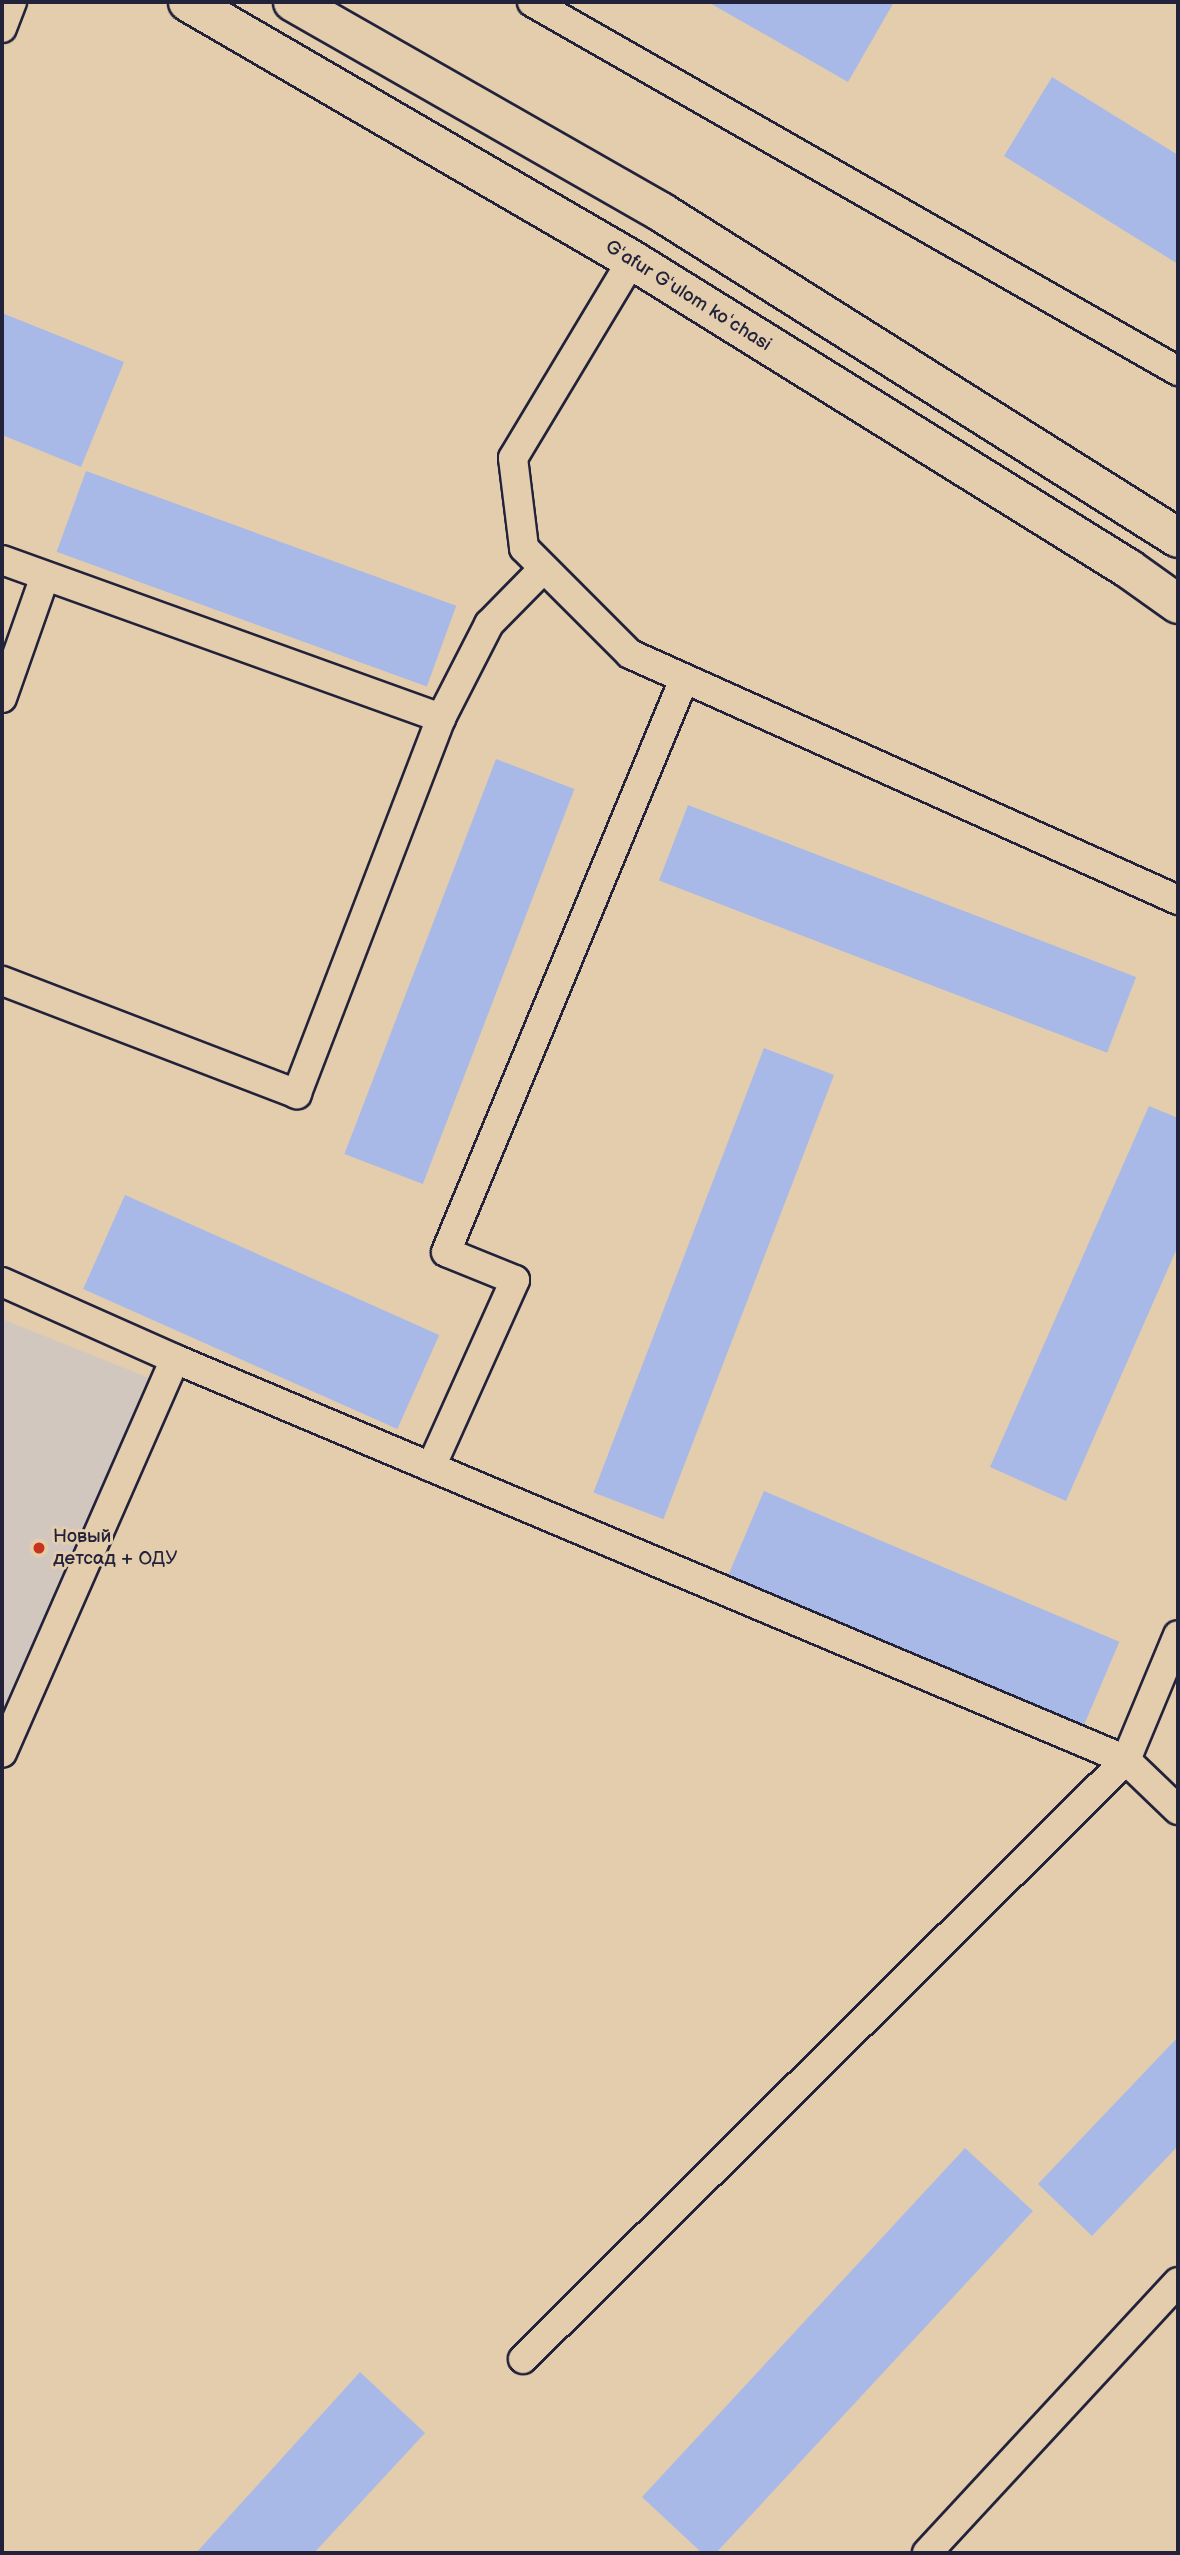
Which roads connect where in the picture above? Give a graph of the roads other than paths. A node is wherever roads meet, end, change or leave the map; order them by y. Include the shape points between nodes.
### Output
1 (12, 2) edge
2 (188, 2) edge
3 (293, 2) edge
4 (533, 2) edge
5 (2, 28) edge
6 (661, 212) junction
7 (632, 260) junction
8 (1178, 371) edge
9 (1178, 538) edge
10 (2, 560) edge
11 (544, 568) junction
12 (45, 576) junction
13 (1178, 604) edge
14 (684, 679) junction
15 (2, 698) edge
16 (441, 718) junction
17 (1178, 900) edge
18 (2, 981) edge
19 (2, 1282) edge
20 (175, 1359) junction
21 (431, 1467) junction
22 (1178, 1635) edge
23 (2, 1753) edge
24 (1126, 1759) junction
25 (1178, 1810) edge
26 (1178, 2282) edge
27 (523, 2359) dead end
28 (927, 2553) edge

1 - 5 lane
2 - 7 main road, Gʻafur Gʻulom koʻchasi
3 - 6 main road
4 - 8 lane
6 - 7 main road
6 - 9 main road
7 - 11 lane via 513,458 524,548
7 - 13 main road, Gʻafur Gʻulom koʻchasi
10 - 12 lane
11 - 14 lane via 630,654
11 - 16 lane via 489,624
12 - 15 lane
12 - 16 lane
14 - 17 lane
14 - 21 lane via 446,1252 515,1280
16 - 18 lane via 297,1094
19 - 20 lane
20 - 21 lane
20 - 23 lane
21 - 24 lane
22 - 24 lane
24 - 25 lane
24 - 27 lane
26 - 28 lane

